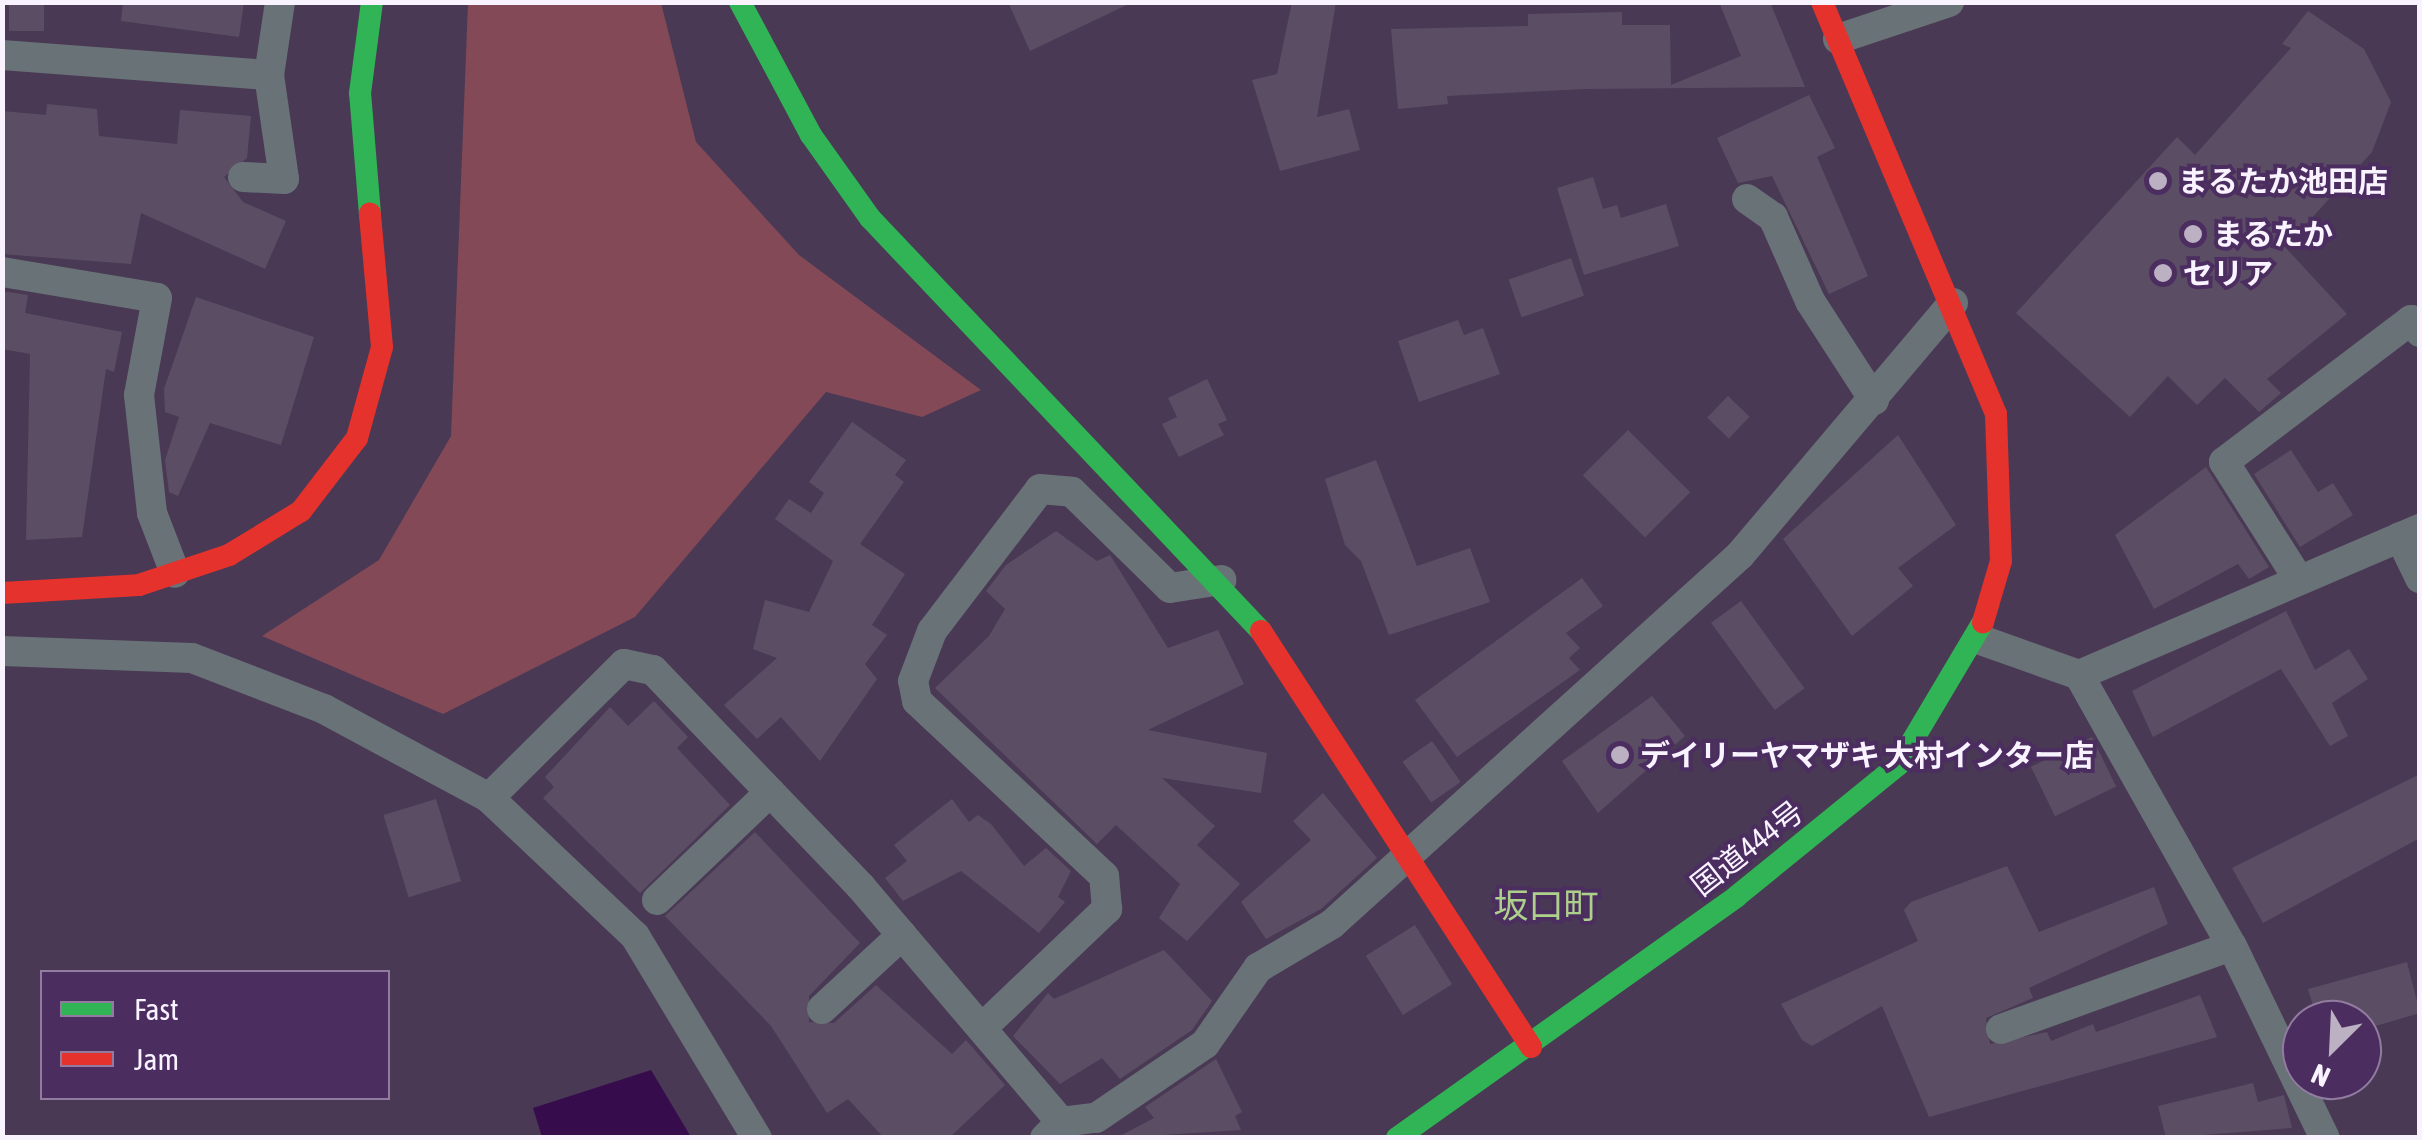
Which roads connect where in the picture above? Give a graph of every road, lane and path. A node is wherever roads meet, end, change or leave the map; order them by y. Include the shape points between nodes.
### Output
1 (280, 2) edge
2 (372, 2) edge
3 (740, 2) edge
4 (1822, 2) edge
5 (1949, 2) edge
6 (1838, 38) junction
7 (2, 55) edge
8 (269, 74) junction
9 (243, 176) dead end
10 (1747, 199) dead end
11 (2, 272) edge
12 (1952, 303) junction
13 (2420, 332) edge
14 (1874, 400) junction
15 (2410, 533) edge
16 (175, 573) junction
17 (2420, 578) edge
18 (1221, 580) junction
19 (2299, 580) junction
20 (2, 593) edge
21 (1978, 639) junction
22 (2, 651) edge
23 (2079, 675) junction
24 (770, 792) junction
25 (489, 798) junction
26 (1402, 853) junction
27 (657, 900) dead end
28 (902, 935) junction
29 (2232, 946) junction
30 (822, 1009) dead end
31 (982, 1028) junction
32 (2002, 1029) dead end
33 (1531, 1047) junction
34 (1053, 1130) edge
35 (757, 1138) edge
36 (1397, 1138) edge
37 (2325, 1138) edge

1 - 8 street
2 - 16 main road via 360,92 382,347 358,438 301,511 228,555
3 - 18 main road via 810,135 870,218
4 - 6 main road, 国道444号
5 - 6 street
6 - 12 main road, 国道444号
7 - 8 street
8 - 9 street via 284,179
10 - 14 street via 1773,217 1810,301
11 - 16 street via 157,298 139,394 152,513
12 - 14 street
12 - 21 main road, 国道444号 via 1996,414 2005,483 2000,561
13 - 19 street via 2411,320 2224,462
14 - 26 street via 1740,555
15 - 17 street
15 - 19 street
16 - 20 main road via 140,584
18 - 26 main road via 1306,694
18 - 31 street via 1170,588 1072,492 1040,489 932,631 913,681 917,701 1104,876 1107,909
19 - 23 street
21 - 23 street
21 - 33 main road, 国道444号 via 1898,765
22 - 25 street via 192,658 324,708
23 - 29 street
24 - 25 street via 653,670 624,664
24 - 27 street
24 - 28 street
25 - 35 street via 635,936
26 - 33 main road
26 - 34 street via 1332,924 1258,968 1205,1044 1096,1118
28 - 30 street
28 - 31 street
29 - 32 street
29 - 37 street
31 - 34 street
33 - 36 main road, 国道444号

